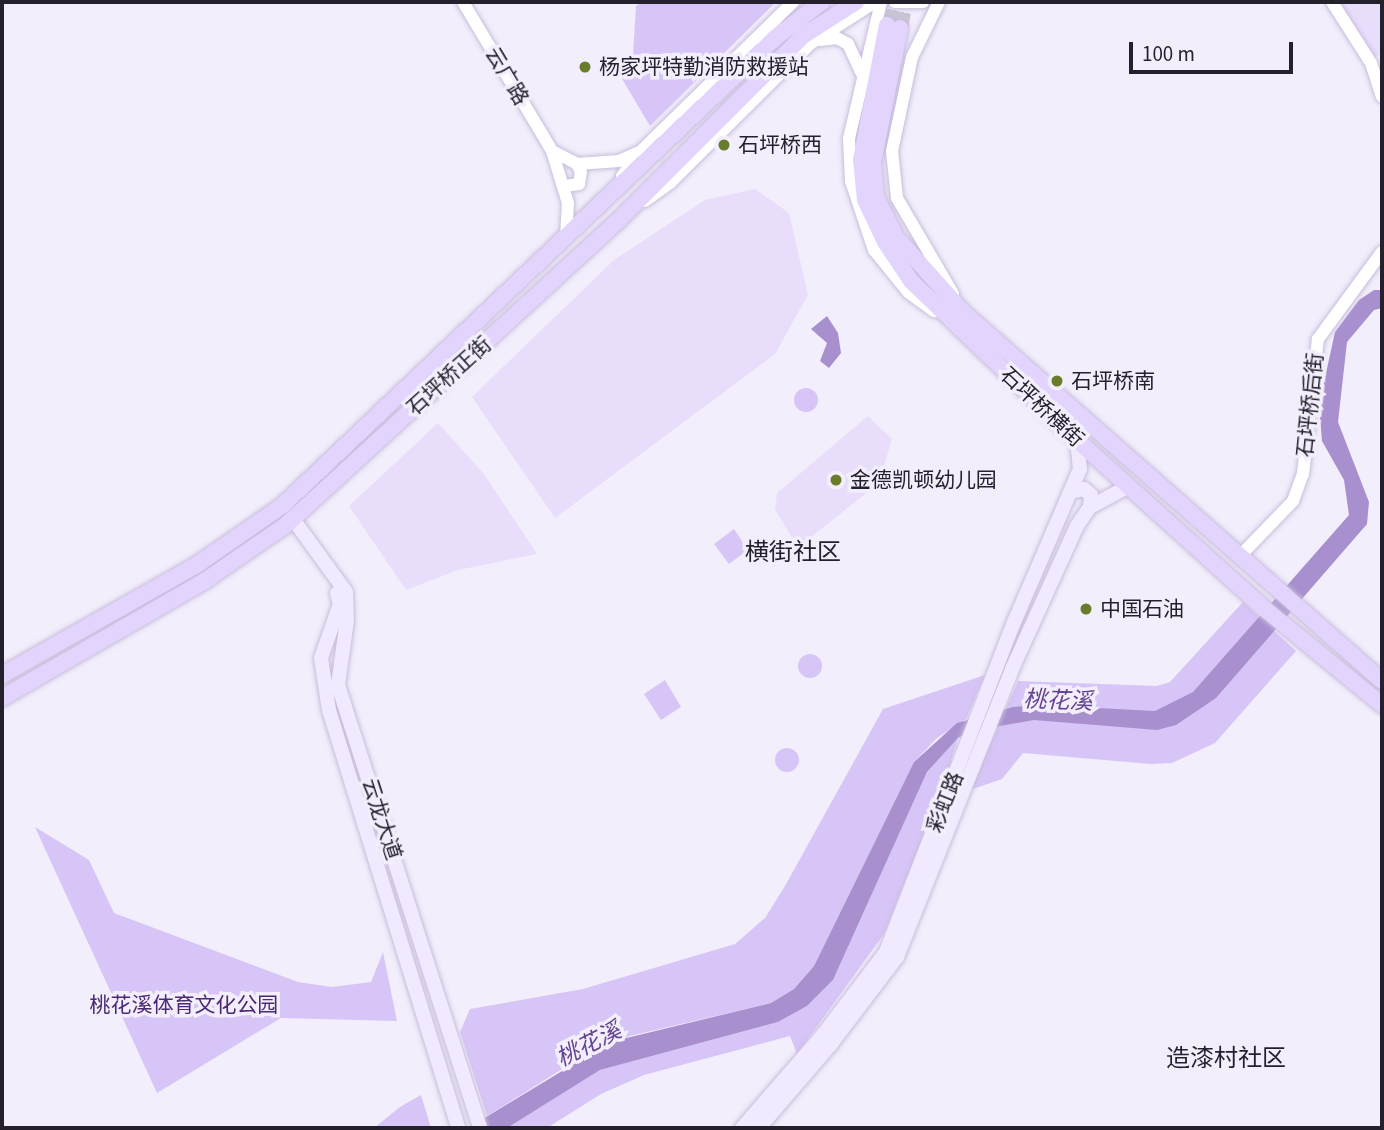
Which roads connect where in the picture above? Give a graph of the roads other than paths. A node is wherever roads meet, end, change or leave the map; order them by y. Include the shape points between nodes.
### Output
1 (463, 2) edge
2 (793, 2) edge
3 (822, 2) edge
4 (856, 2) edge
5 (875, 2) edge
6 (881, 2) edge
7 (895, 2) edge
8 (923, 2) edge
9 (939, 2) edge
10 (1332, 2) edge
11 (893, 26) tunnel mouth
12 (810, 44) junction
13 (861, 74) junction
14 (1382, 96) edge
15 (552, 151) junction
16 (644, 157) junction
17 (577, 164) junction
18 (565, 186) junction
19 (617, 222) junction
20 (566, 240) junction
21 (1382, 252) edge
22 (958, 319) junction
23 (1077, 440) junction
24 (1129, 486) junction
25 (1070, 492) junction
26 (1090, 508) junction
27 (289, 522) junction
28 (1239, 557) junction
29 (1015, 620) junction
30 (1033, 624) junction
31 (2, 675) edge
32 (1382, 681) edge
33 (2, 698) edge
34 (1378, 704) edge
35 (968, 761) junction
36 (458, 1128) edge
37 (480, 1128) edge
38 (742, 1128) edge
39 (759, 1128) edge

1 - 15 street, 云广路
2 - 16 street
3 - 16 main road, 石坪桥正街 via 775,38
4 - 19 main road, 石坪桥正街 via 803,36
5 - 12 street
6 - 13 street
7 - 8 street
9 - 22 street via 912,57 892,151 897,198
10 - 14 street via 1371,63
11 - 22 main road, 石坪桥横街 via 861,160 865,200 911,281
12 - 13 street via 831,37 842,40 857,55
12 - 19 street via 670,183
13 - 22 street via 849,138 851,181 862,224 874,250 909,293
15 - 17 street
15 - 18 street, 云广路
16 - 17 street
16 - 20 main road, 石坪桥正街
17 - 18 street via 579,184
18 - 20 street
19 - 27 main road, 石坪桥正街
20 - 31 main road, 石坪桥正街 via 283,505 195,566
21 - 28 street, 石坪桥后街 via 1318,339 1303,474 1293,501
22 - 23 main road, 石坪桥横街
22 - 28 main road, 石坪桥横街
23 - 24 main road, 石坪桥横街
23 - 25 main road, 彩虹路 via 1080,469
24 - 26 main road, 彩虹路
24 - 34 main road, 石坪桥横街
25 - 26 main road via 1084,489 1091,495
25 - 29 main road, 彩虹路
26 - 30 main road, 彩虹路 via 1077,526
27 - 33 main road, 石坪桥正街 via 205,580
27 - 36 main road, 云龙大道 via 336,586 340,604 321,658 329,710
27 - 37 main road, 云龙大道 via 346,592 338,685
28 - 32 main road, 石坪桥横街
29 - 30 main road via 1023,628
29 - 35 main road, 彩虹路
30 - 35 main road, 彩虹路
35 - 38 main road, 彩虹路 via 881,959
35 - 39 main road, 彩虹路 via 891,966

